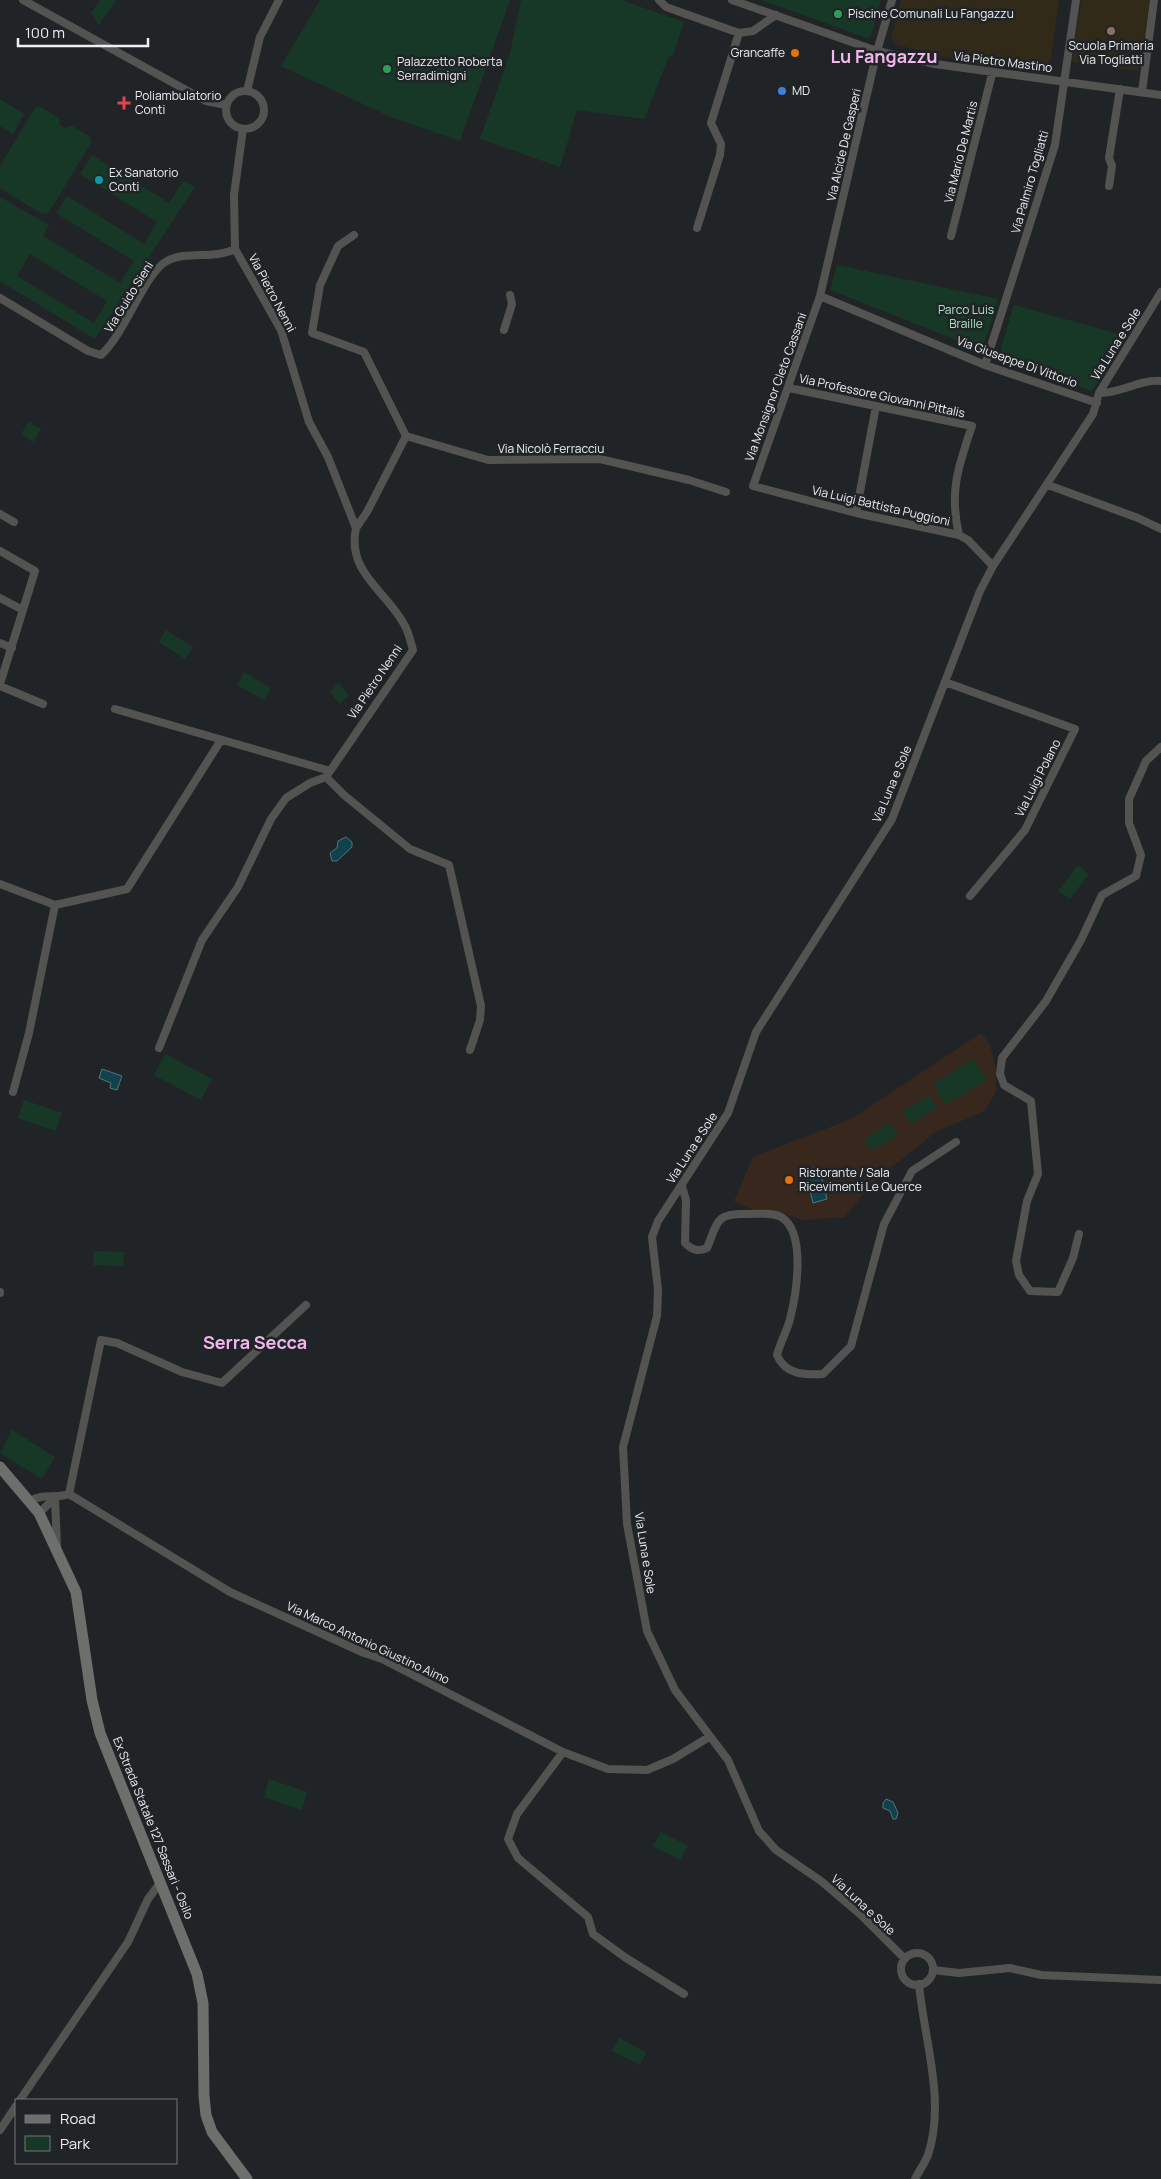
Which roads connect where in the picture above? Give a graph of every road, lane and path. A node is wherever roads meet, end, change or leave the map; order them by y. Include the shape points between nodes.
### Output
1 (23, 0) edge
2 (279, 0) edge
3 (659, 0) edge
4 (732, 0) edge
5 (892, 0) edge
6 (1076, 0) edge
7 (1154, 0) edge
8 (776, 15) junction
9 (739, 33) junction
10 (877, 51) junction
11 (992, 74) junction
12 (1065, 81) junction
13 (1120, 89) junction
14 (247, 91) junction
15 (1142, 92) junction
16 (1161, 96) edge
17 (226, 105) junction
18 (243, 129) junction
19 (1109, 186) dead end
20 (696, 228) dead end
21 (354, 235) dead end
22 (951, 236) dead end
23 (235, 249) junction
24 (1161, 292) edge
25 (510, 295) dead end
26 (820, 296) junction
27 (0, 298) edge
28 (504, 330) dead end
29 (985, 365) junction
30 (1161, 381) edge
31 (789, 388) junction
32 (1099, 393) junction
33 (1096, 403) junction
34 (876, 406) junction
35 (406, 436) junction
36 (1048, 485) junction
37 (753, 486) joint
38 (726, 492) dead end
39 (856, 513) junction
40 (0, 514) edge
41 (14, 522) dead end
42 (356, 528) junction
43 (1161, 529) edge
44 (959, 535) junction
45 (0, 551) edge
46 (993, 566) junction
47 (0, 598) edge
48 (23, 610) junction
49 (0, 643) edge
50 (12, 648) junction
51 (945, 682) junction
52 (1, 688) edge
53 (43, 704) dead end
54 (115, 709) dead end
55 (221, 740) junction
56 (1161, 747) edge
57 (328, 774) junction
58 (0, 884) edge
59 (970, 896) dead end
60 (56, 905) junction
61 (159, 1048) dead end
62 (470, 1050) dead end
63 (13, 1092) dead end
64 (956, 1142) dead end
65 (682, 1186) junction
66 (1080, 1234) dead end
67 (306, 1305) dead end
68 (0, 1467) edge
69 (69, 1494) junction
70 (55, 1498) junction
71 (31, 1501) junction
72 (39, 1513) junction
73 (57, 1550) junction
74 (709, 1737) junction
75 (563, 1752) junction
76 (160, 1883) junction
77 (905, 1959) junction
78 (933, 1970) junction
79 (1161, 1980) edge
80 (919, 1984) junction
81 (684, 1994) dead end
82 (21, 2099) edge
83 (15, 2108) edge
84 (0, 2130) edge
85 (247, 2179) edge
86 (915, 2179) edge

1 - 17 street via 90,34 206,101
2 - 14 street via 260,36
3 - 9 street via 666,7
4 - 8 street, Via Pietro Mastino
5 - 10 street, Via Alcide De Gasperi
6 - 12 street, Via Palmiro Togliatti
7 - 15 street
8 - 9 street via 753,31
8 - 10 street, Via Pietro Mastino
9 - 20 street via 711,122 722,144
10 - 11 street, Via Pietro Mastino
10 - 26 street, Via Alcide De Gasperi
11 - 12 street, Via Pietro Mastino
11 - 22 street, Via Mario De Martis
12 - 13 street, Via Pietro Mastino
12 - 29 street, Via Palmiro Togliatti via 1055,145
13 - 15 street, Via Pietro Mastino
13 - 19 street via 1109,158 1112,166
14 - 17 street via 232,96
14 - 18 street via 257,95 264,110 260,122
15 - 16 street, Via Pietro Mastino
17 - 18 street via 229,121
18 - 23 street, Via Pietro Nenni via 234,195
21 - 35 street via 338,246 320,284 312,333 364,352
23 - 27 street, Via Guido Sieni via 225,254 166,261 154,273 112,345 101,355 88,351
23 - 42 street, Via Pietro Nenni via 281,330 309,422 328,457
24 - 32 street, Via Luna e Sole
25 - 28 street via 512,304
26 - 29 street, Via Giuseppe Di Vittorio
26 - 31 street, Via Monsignor Cleto Cassani
29 - 33 street, Via Giuseppe Di Vittorio
30 - 32 street via 1126,386 1112,394
31 - 34 street, Via Professore Giovanni Pittalis
31 - 37 street, Via Monsignor Cleto Cassani
32 - 33 street, Via Luna e Sole
33 - 36 street, Via Luna e Sole via 1094,414
34 - 39 street
34 - 44 street, Via Professore Giovanni Pittalis via 972,426 956,475 954,513
35 - 38 street, Via Nicolò Ferracciu via 488,460 600,459
35 - 42 street
36 - 43 street
36 - 46 street, Via Luna e Sole
37 - 39 street, Via Luigi Battista Puggioni
39 - 44 street, Via Luigi Battista Puggioni
40 - 41 street
42 - 57 street, Via Pietro Nenni via 353,540 360,566 406,627 413,650
44 - 46 street, Via Luigi Battista Puggioni
45 - 48 street via 35,571
46 - 51 street, Via Luna e Sole
47 - 48 street
48 - 50 street
49 - 50 street
50 - 52 street
51 - 59 street, Via Luigi Polano via 1075,729 1024,830
51 - 65 street, Via Luna e Sole via 892,819 756,1032 728,1113
52 - 53 street
54 - 55 street
55 - 57 street
55 - 60 street via 127,889
56 - 66 street via 1146,761 1129,799 1129,823 1141,856 1136,876 1102,895 1046,1001 1002,1058 1000,1074 1004,1085 1032,1100 1038,1174 1027,1201 1016,1261 1019,1275 1030,1291 1058,1292
57 - 61 street via 286,798 271,819 238,887 202,940
57 - 62 street via 344,795 410,848 449,865 481,1006
58 - 60 street
60 - 63 street
64 - 65 street via 912,1171 884,1224 852,1346 823,1374 805,1376 791,1371 778,1355 790,1320 799,1261 791,1229 782,1218 730,1213 720,1218 707,1248 693,1249 685,1243 686,1200
65 - 74 street, Via Luna e Sole via 658,1221 652,1236 658,1290 657,1316 623,1447 627,1524 647,1631 675,1690
67 - 69 street via 222,1383 182,1372 117,1342 101,1340
68 - 71 main road, Ex Strada Statale 127 Sassari - Osilo
69 - 70 street
69 - 75 street, Via Marco Antonio Giustino Aimo via 230,1592 382,1659
70 - 71 street via 36,1497
70 - 72 street
70 - 73 street
71 - 72 main road, Ex Strada Statale 127 Sassari - Osilo
72 - 73 main road, Ex Strada Statale 127 Sassari - Osilo
73 - 76 main road, Ex Strada Statale 127 Sassari - Osilo via 76,1592 100,1733
74 - 75 street, Via Marco Antonio Giustino Aimo via 673,1759 647,1770 608,1769
74 - 77 street, Via Luna e Sole via 728,1760 759,1831 776,1850 821,1880 861,1915
75 - 81 street via 518,1814 508,1839 518,1858 588,1917 593,1934
76 - 82 street via 148,1899 128,1942
76 - 85 main road, Ex Strada Statale 127 Sassari - Osilo via 198,1974 203,2003 206,2115 212,2132
77 - 78 street via 913,1953 923,1954 931,1960
77 - 80 street via 902,1969 905,1978
78 - 79 street via 959,1973 1010,1968 1041,1975
78 - 80 street via 928,1980
80 - 86 street via 934,2087 934,2121 928,2156
83 - 84 street

